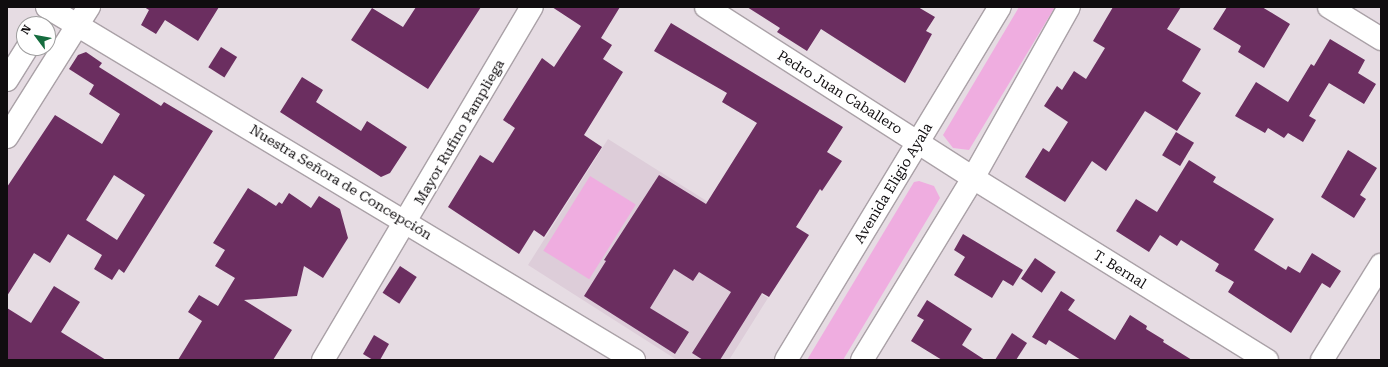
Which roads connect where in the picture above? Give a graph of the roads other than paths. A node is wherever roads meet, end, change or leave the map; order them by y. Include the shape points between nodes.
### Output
1 (532, 7) edge
2 (706, 7) edge
3 (1000, 7) edge
4 (1069, 7) edge
5 (1329, 7) edge
6 (48, 12) edge
7 (84, 16) edge
8 (1381, 39) edge
9 (22, 56) edge
10 (7, 80) edge
11 (7, 137) edge
12 (918, 142) junction
13 (973, 178) junction
14 (407, 221) junction
15 (1381, 265) edge
16 (323, 360) edge
17 (634, 360) edge
18 (786, 360) edge
19 (862, 360) edge
20 (1267, 360) edge
21 (1322, 360) edge

1 - 14 street, Mayor Rufino Pampliega
2 - 12 street, Pedro Juan Caballero
3 - 12 street, Avenida Eligio Ayala
4 - 13 street
5 - 8 street
6 - 7 street, Nuestra Señora de Concepción
7 - 11 street
7 - 14 street, Nuestra Señora de Concepción
9 - 10 street
12 - 13 street, Pedro Juan Caballero
12 - 18 street, Avenida Eligio Ayala
13 - 19 street
13 - 20 street, T. Bernal
14 - 16 street, Mayor Rufino Pampliega
14 - 17 street, Nuestra Señora de Concepción
15 - 21 street

